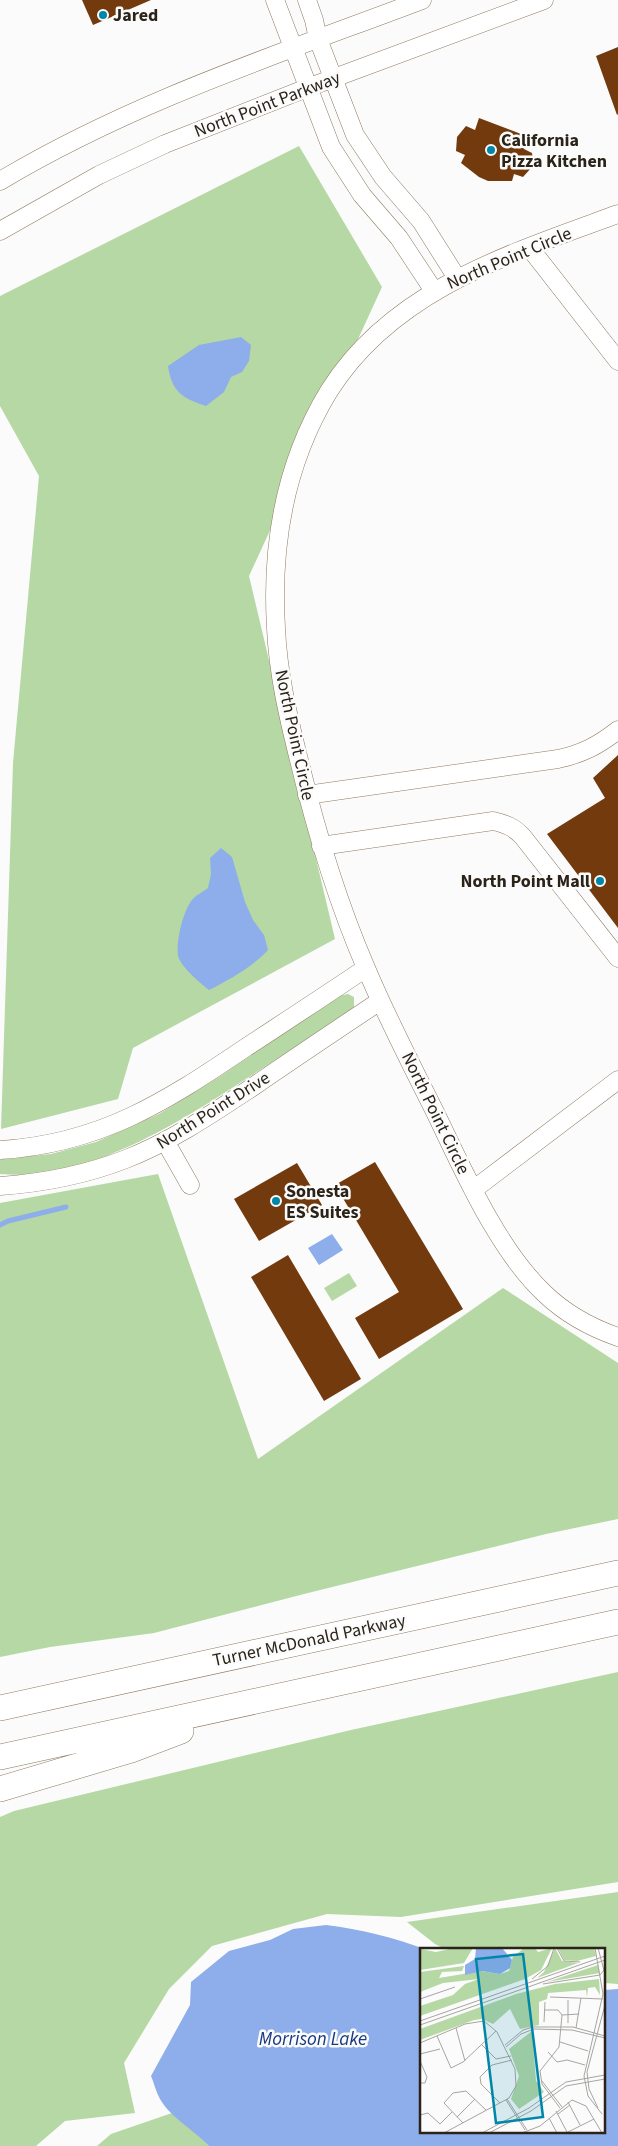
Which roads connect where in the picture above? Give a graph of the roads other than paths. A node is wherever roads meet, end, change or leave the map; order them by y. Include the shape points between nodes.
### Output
1 (275, 0) edge
2 (307, 0) edge
3 (422, 0) edge
4 (544, 0) edge
5 (318, 39) junction
6 (292, 48) junction
7 (332, 79) junction
8 (307, 88) junction
9 (0, 181) edge
10 (618, 214) edge
11 (0, 232) edge
12 (530, 247) junction
13 (457, 278) junction
14 (434, 291) junction
15 (618, 361) edge
16 (618, 730) edge
17 (307, 795) junction
18 (322, 846) junction
19 (618, 958) edge
20 (366, 968) junction
21 (380, 1000) junction
22 (618, 1080) edge
23 (165, 1141) junction
24 (0, 1150) edge
25 (190, 1185) dead end
26 (0, 1186) edge
27 (474, 1190) junction
28 (618, 1337) edge
29 (618, 1573) edge
30 (618, 1622) edge
31 (252, 1703) junction
32 (0, 1708) edge
33 (0, 1757) edge
34 (0, 1788) edge

1 - 6 street
2 - 5 street
3 - 5 street
4 - 7 street, North Point Parkway
5 - 6 street
5 - 7 street
6 - 8 street
6 - 9 street via 148,105 80,137
7 - 8 street, North Point Parkway
7 - 13 street via 355,135 367,155 421,221
8 - 11 street, North Point Parkway via 165,144 99,175
8 - 14 street via 344,170 399,238
10 - 12 street, North Point Circle
12 - 13 street, North Point Circle
12 - 15 street
13 - 14 street, North Point Circle
14 - 17 street, North Point Circle via 408,308 366,346 330,389 298,453 285,496 276,561 276,629 280,673
16 - 17 street via 578,755
17 - 18 street, North Point Circle
18 - 19 street via 493,821 505,823 524,837
18 - 20 street, North Point Circle
20 - 21 street, North Point Circle
20 - 24 street, North Point Drive via 149,1109 82,1137
21 - 23 street, North Point Drive via 203,1120
21 - 27 street, North Point Circle
22 - 27 street
23 - 25 street
23 - 26 street, North Point Drive via 92,1171 56,1180
27 - 28 street, North Point Circle via 508,1248 543,1292 574,1316
29 - 32 highway, Turner McDonald Parkway
30 - 31 highway
31 - 33 highway
31 - 34 highway via 131,1750

